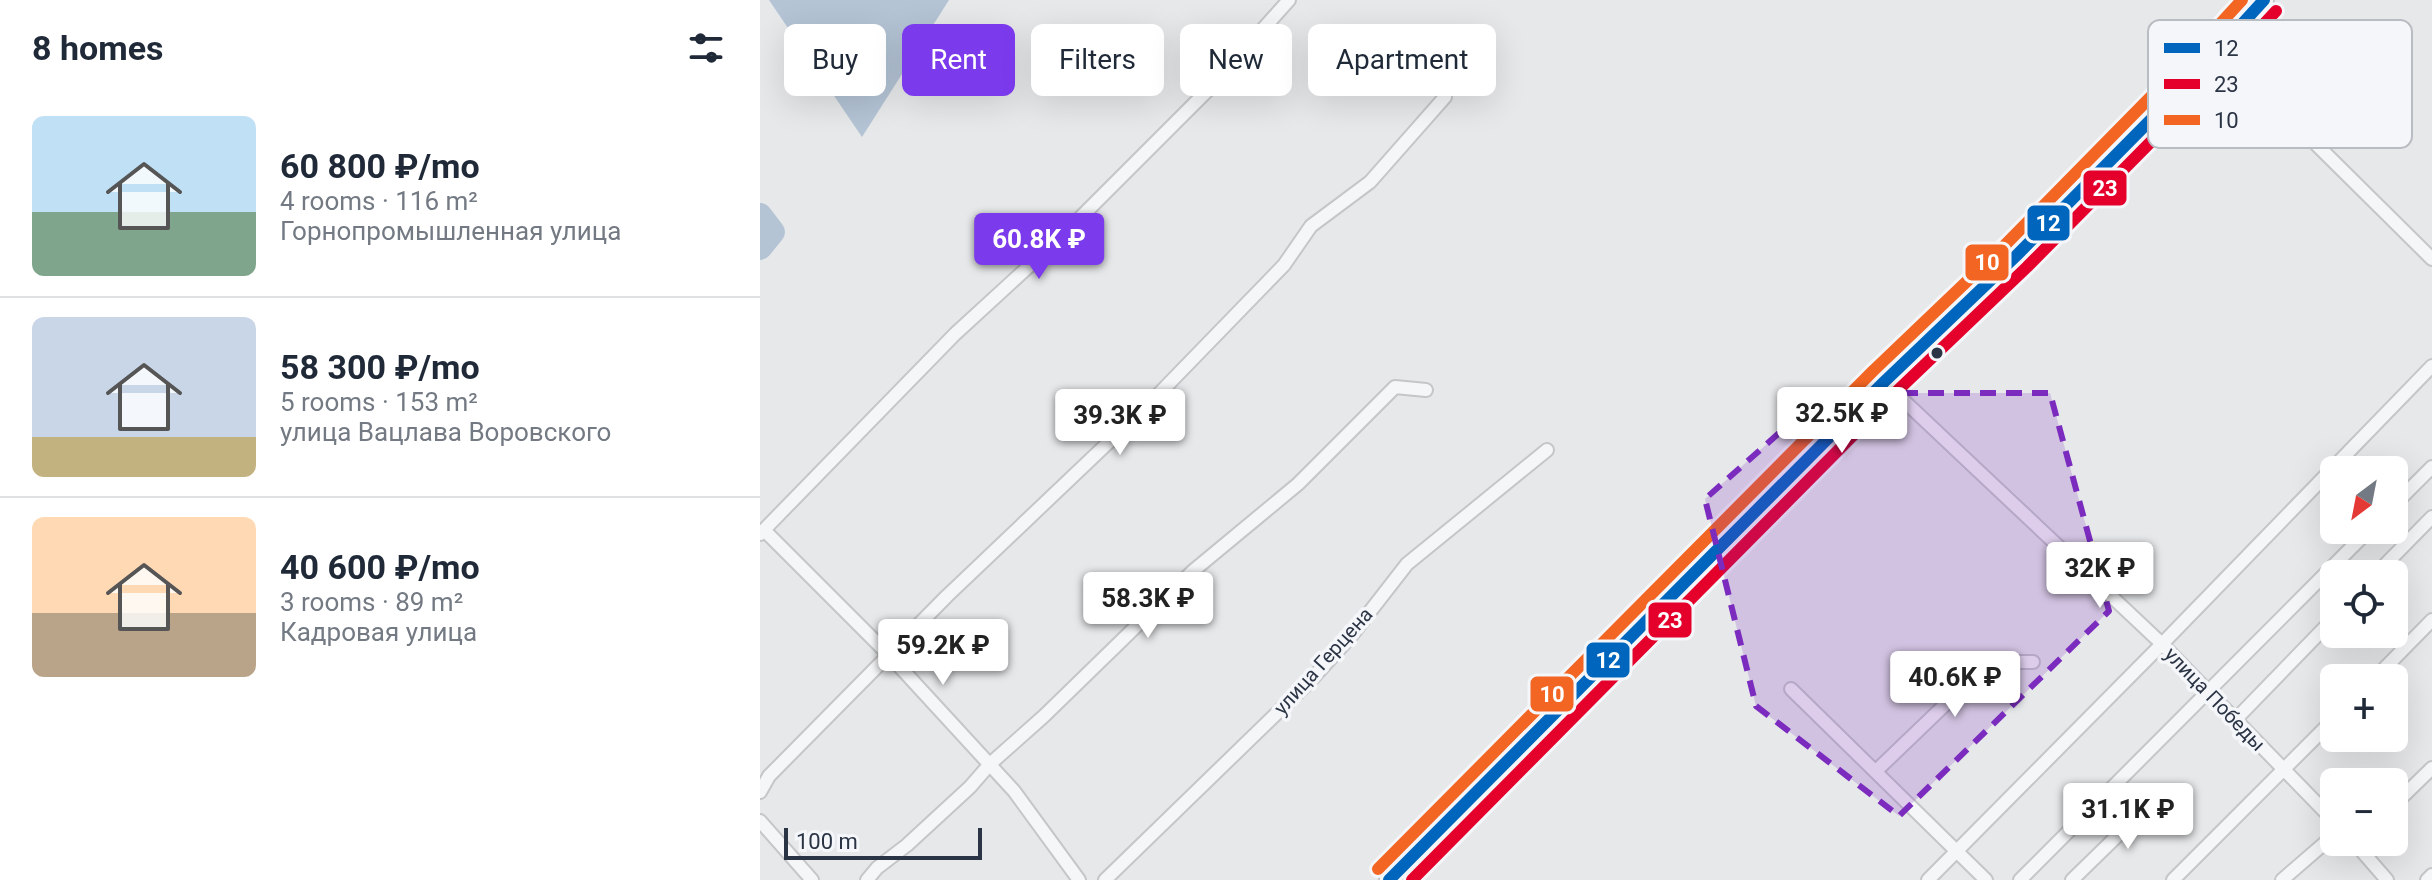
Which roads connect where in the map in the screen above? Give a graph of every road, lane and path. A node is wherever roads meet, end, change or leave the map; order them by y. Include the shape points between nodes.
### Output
1 (1289, 0) edge
2 (2264, 0) edge
3 (2246, 20) edge
4 (1445, 97) dead end
5 (2148, 122) edge
6 (2320, 148) edge
7 (2432, 259) edge
8 (2432, 366) edge
9 (1884, 382) junction
10 (1426, 390) dead end
11 (1547, 450) dead end
12 (2432, 467) edge
13 (2408, 491) edge
14 (2432, 517) edge
15 (762, 532) edge
16 (2355, 544) edge
17 (2390, 560) edge
18 (2432, 620) edge
19 (2320, 632) edge
20 (2162, 644) junction
21 (889, 655) junction
22 (2033, 662) dead end
23 (2389, 664) edge
24 (1791, 689) dead end
25 (2209, 691) junction
26 (2236, 719) junction
27 (2320, 733) edge
28 (990, 764) junction
29 (2432, 768) edge
30 (2284, 769) junction
31 (1876, 771) junction
32 (2408, 791) edge
33 (760, 792) edge
34 (2158, 796) dead end
35 (2320, 806) edge
36 (760, 821) edge
37 (2320, 847) edge
38 (1957, 851) junction
39 (2366, 856) edge
40 (2432, 875) edge
41 (812, 880) edge
42 (867, 880) edge
43 (1079, 880) edge
44 (1105, 880) edge
45 (1389, 880) edge
46 (1928, 880) edge
47 (1986, 880) edge
48 (2020, 880) edge
49 (2072, 880) edge
50 (2173, 880) edge
51 (2282, 880) edge
52 (2387, 880) edge
53 (2427, 880) edge

1 - 15 street via 1200,97 955,334
2 - 3 main road
4 - 21 street via 1370,182 1311,226 1284,265 1152,401
5 - 9 main road
6 - 7 street
8 - 20 street
9 - 20 street, улица Победы
9 - 45 main road
10 - 28 street via 1395,387 1298,484 1193,571
11 - 44 street, улица Герцена via 1407,564 1310,681
12 - 13 street
14 - 17 street
15 - 21 street
16 - 25 street
18 - 23 street
19 - 26 street
20 - 25 street, улица Победы
20 - 38 street
21 - 28 street
21 - 33 street via 769,776
22 - 31 street via 2001,662 1978,673
24 - 31 street
25 - 26 street, улица Победы
25 - 48 street
26 - 30 street, улица Победы
27 - 30 street
28 - 42 street
28 - 43 street
29 - 32 street
30 - 35 street, улица Победы
30 - 50 street
31 - 38 street
34 - 49 street
36 - 41 street
37 - 51 street
38 - 46 street
38 - 47 street
39 - 52 street
40 - 53 street

